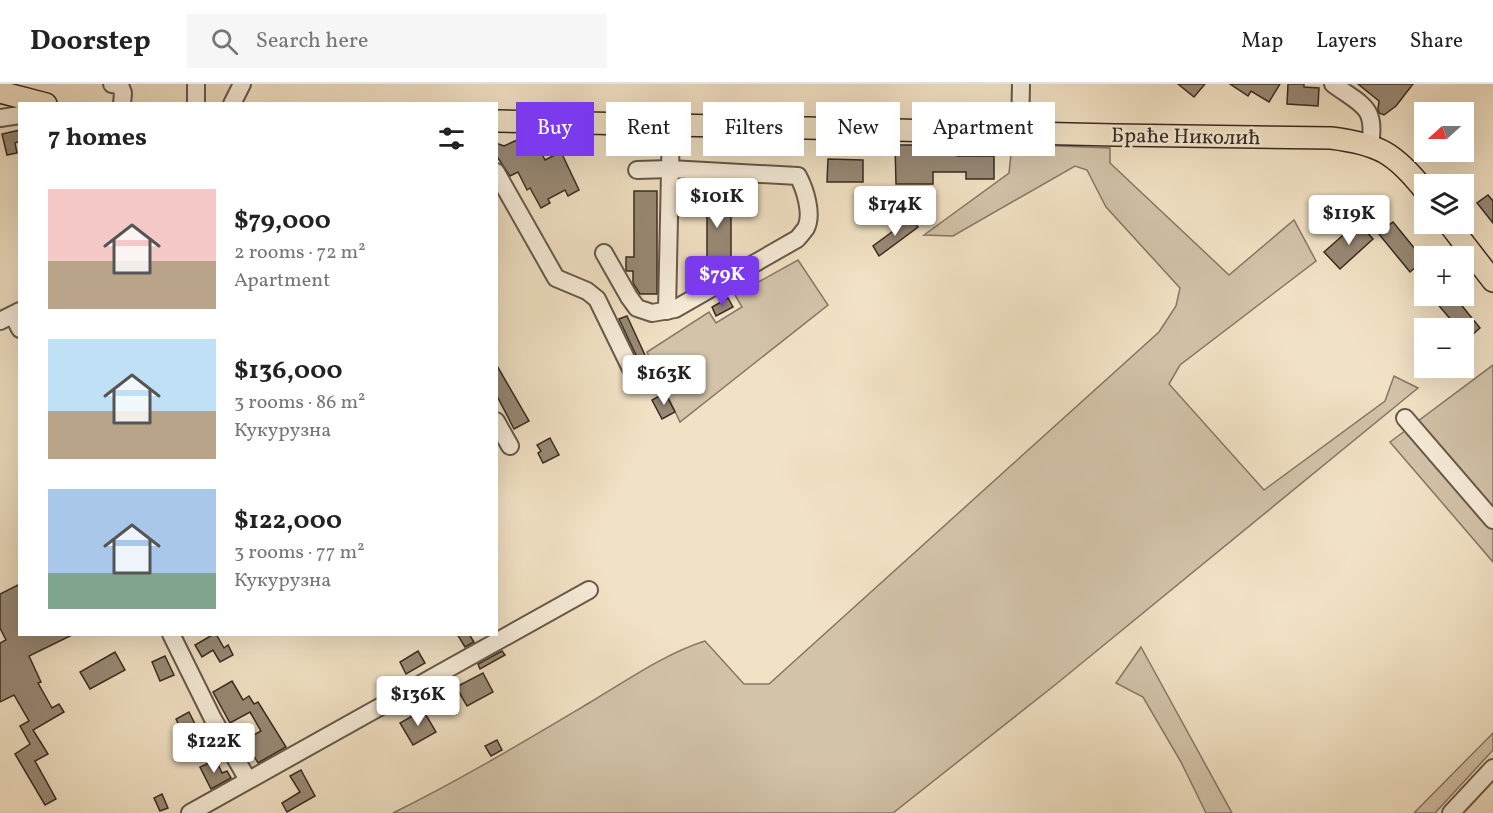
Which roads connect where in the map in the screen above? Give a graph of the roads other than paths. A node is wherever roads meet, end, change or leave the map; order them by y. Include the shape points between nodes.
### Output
1 (112, 84) edge
2 (186, 84) edge
3 (196, 84) edge
4 (242, 84) edge
5 (1021, 84) edge
6 (1333, 84) edge
7 (0, 92) edge
8 (38, 102) edge
9 (122, 102) edge
10 (186, 102) edge
11 (196, 102) edge
12 (233, 102) edge
13 (1021, 102) edge
14 (18, 116) edge
15 (0, 118) edge
16 (498, 121) edge
17 (606, 124) edge
18 (691, 125) edge
19 (912, 131) edge
20 (1055, 134) edge
21 (1371, 144) junction
22 (670, 156) edge
23 (670, 169) junction
24 (637, 170) dead end
25 (498, 176) edge
26 (1414, 178) edge
27 (1457, 234) edge
28 (604, 253) dead end
29 (1493, 281) edge
30 (667, 311) junction
31 (636, 379) dead end
32 (1405, 418) dead end
33 (498, 425) edge
34 (510, 446) dead end
35 (1493, 520) edge
36 (589, 590) dead end
37 (172, 636) edge
38 (1493, 768) edge
39 (248, 780) junction
40 (190, 813) edge
41 (1451, 813) edge

1 - 9 street via 120,85
2 - 10 street
3 - 11 street
4 - 12 street
5 - 13 street
6 - 21 street via 1368,111 1373,124
7 - 8 main road
14 - 15 street
16 - 17 main road, Браће Николић
18 - 19 main road, Браће Николић
20 - 21 main road, Браће Николић via 1331,138
21 - 26 main road, Браће Николић via 1400,162
22 - 23 street
23 - 24 street
23 - 30 street
23 - 30 street via 798,176 808,206 807,226 797,239
25 - 31 street via 556,278 597,299
27 - 29 main road
28 - 30 street via 637,308 652,313
32 - 35 street
33 - 34 street
36 - 39 street
37 - 39 street
38 - 41 street
39 - 40 street

